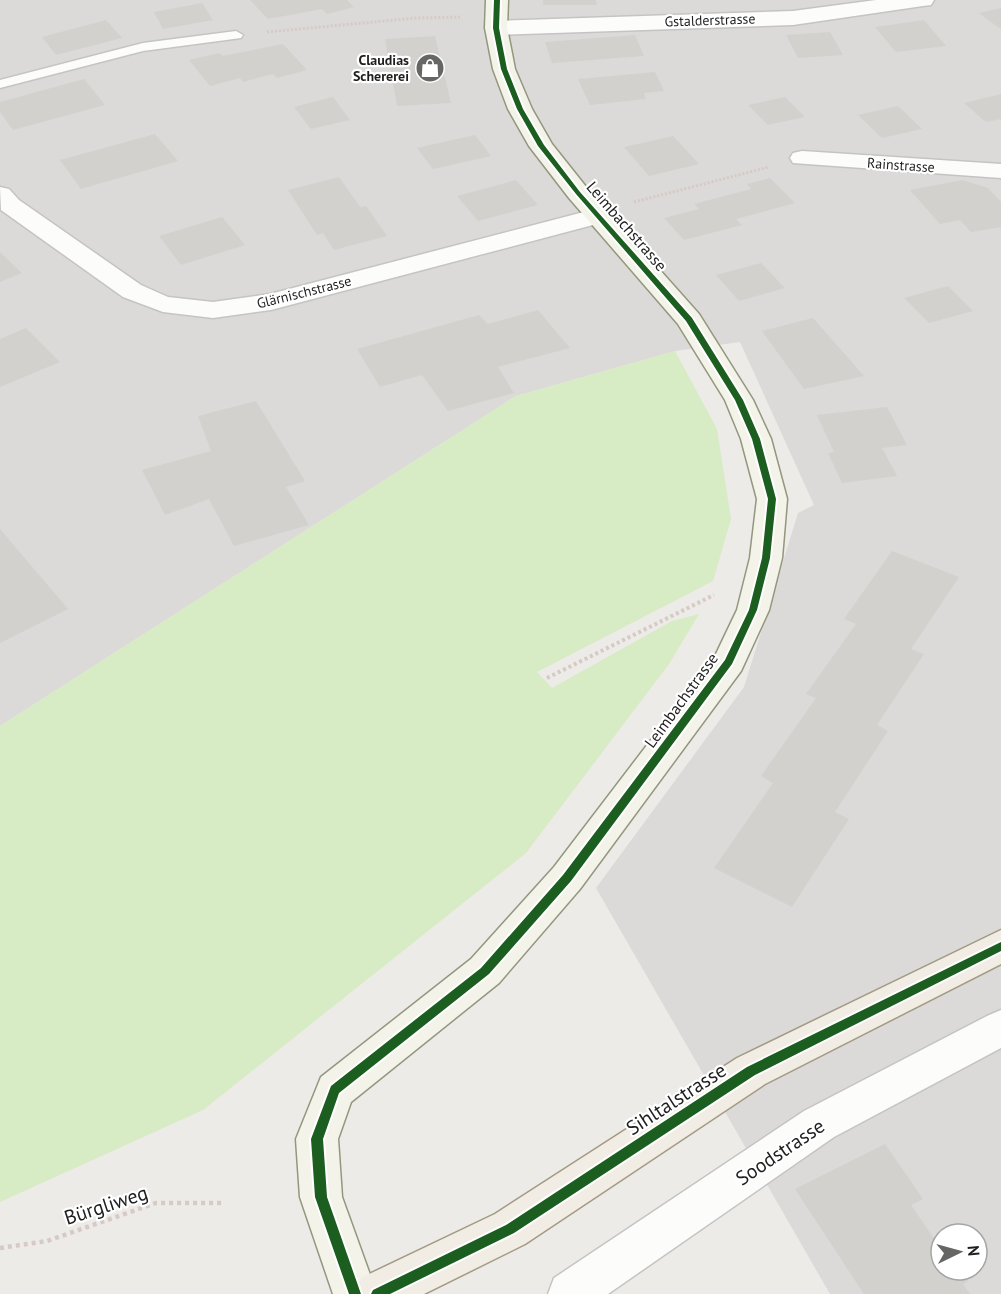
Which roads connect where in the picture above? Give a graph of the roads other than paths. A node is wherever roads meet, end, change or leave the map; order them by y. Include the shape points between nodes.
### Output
1 (497, 0) edge
2 (923, 0) edge
3 (496, 28) junction
4 (236, 35) road end
5 (0, 84) edge
6 (802, 158) road end
7 (1001, 171) edge
8 (0, 194) edge
9 (599, 216) junction
10 (1001, 946) edge
11 (1001, 1028) edge
12 (355, 1294) edge
13 (377, 1294) edge
14 (570, 1294) edge

1 - 3 street, Leimbachstrasse
2 - 3 street, Gstalderstrasse via 793,18
3 - 9 street, Leimbachstrasse via 504,69 520,109 541,146
4 - 5 lane via 143,47
6 - 7 street, Rainstrasse
8 - 9 street, Glärnischstrasse via 132,291 164,304 213,310 271,302
9 - 12 street, Leimbachstrasse via 689,320 739,400 756,439 772,499 765,558 753,610 729,663 567,879 485,971 335,1090 317,1139 321,1197
10 - 13 main road, Sihltalstrasse via 751,1071 510,1229
11 - 14 street, Soodstrasse via 819,1124

